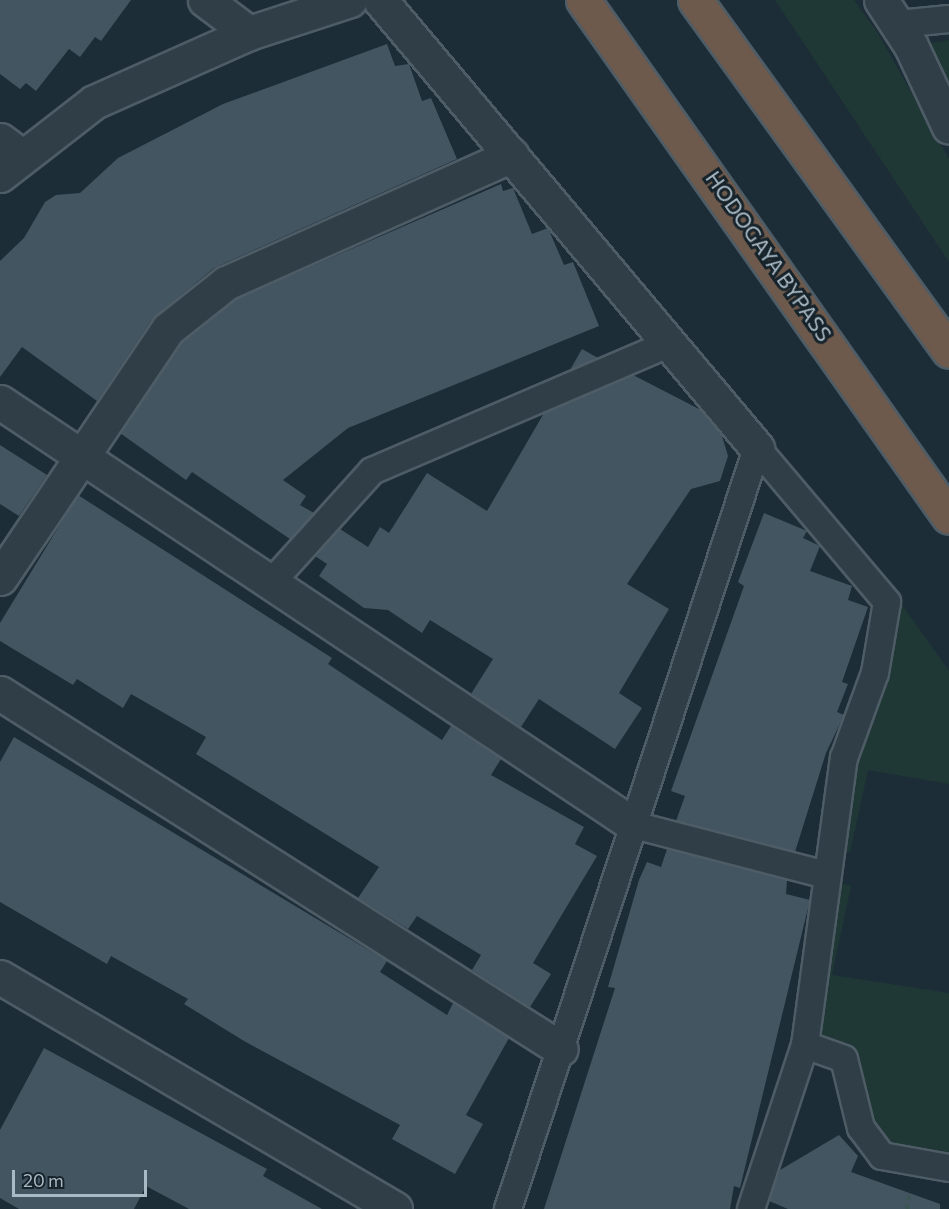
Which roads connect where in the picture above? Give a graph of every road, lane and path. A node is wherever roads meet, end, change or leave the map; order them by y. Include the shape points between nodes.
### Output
1 (205, 0) edge
2 (350, 0) edge
3 (380, 0) edge
4 (583, 0) edge
5 (695, 0) edge
6 (889, 12) edge
7 (949, 18) edge
8 (249, 33) junction
9 (949, 127) edge
10 (512, 155) junction
11 (6, 157) edge
12 (668, 344) junction
13 (949, 351) edge
14 (0, 402) edge
15 (757, 448) junction
16 (78, 455) junction
17 (949, 517) edge
18 (0, 578) edge
19 (270, 584) junction
20 (0, 693) edge
21 (634, 825) junction
22 (826, 875) junction
23 (0, 977) edge
24 (805, 1045) junction
25 (561, 1049) junction
26 (949, 1168) edge
27 (395, 1209) edge
28 (508, 1209) edge
29 (751, 1209) edge

1 - 8 street
2 - 8 street
3 - 10 street
4 - 17 highway, HODOGAYA BYPASS
5 - 13 highway
6 - 7 lane
6 - 9 street
8 - 11 street via 94,102
10 - 12 street
10 - 16 street via 226,283 168,329
12 - 15 street
12 - 19 lane via 372,471
14 - 16 street
15 - 21 lane
15 - 22 lane via 887,602 876,672 844,758
16 - 18 street
16 - 19 street
19 - 21 street
20 - 25 street
21 - 22 lane
21 - 25 lane
22 - 24 lane
23 - 27 street
24 - 26 lane via 844,1059 861,1128 882,1156
24 - 29 lane
25 - 28 lane

